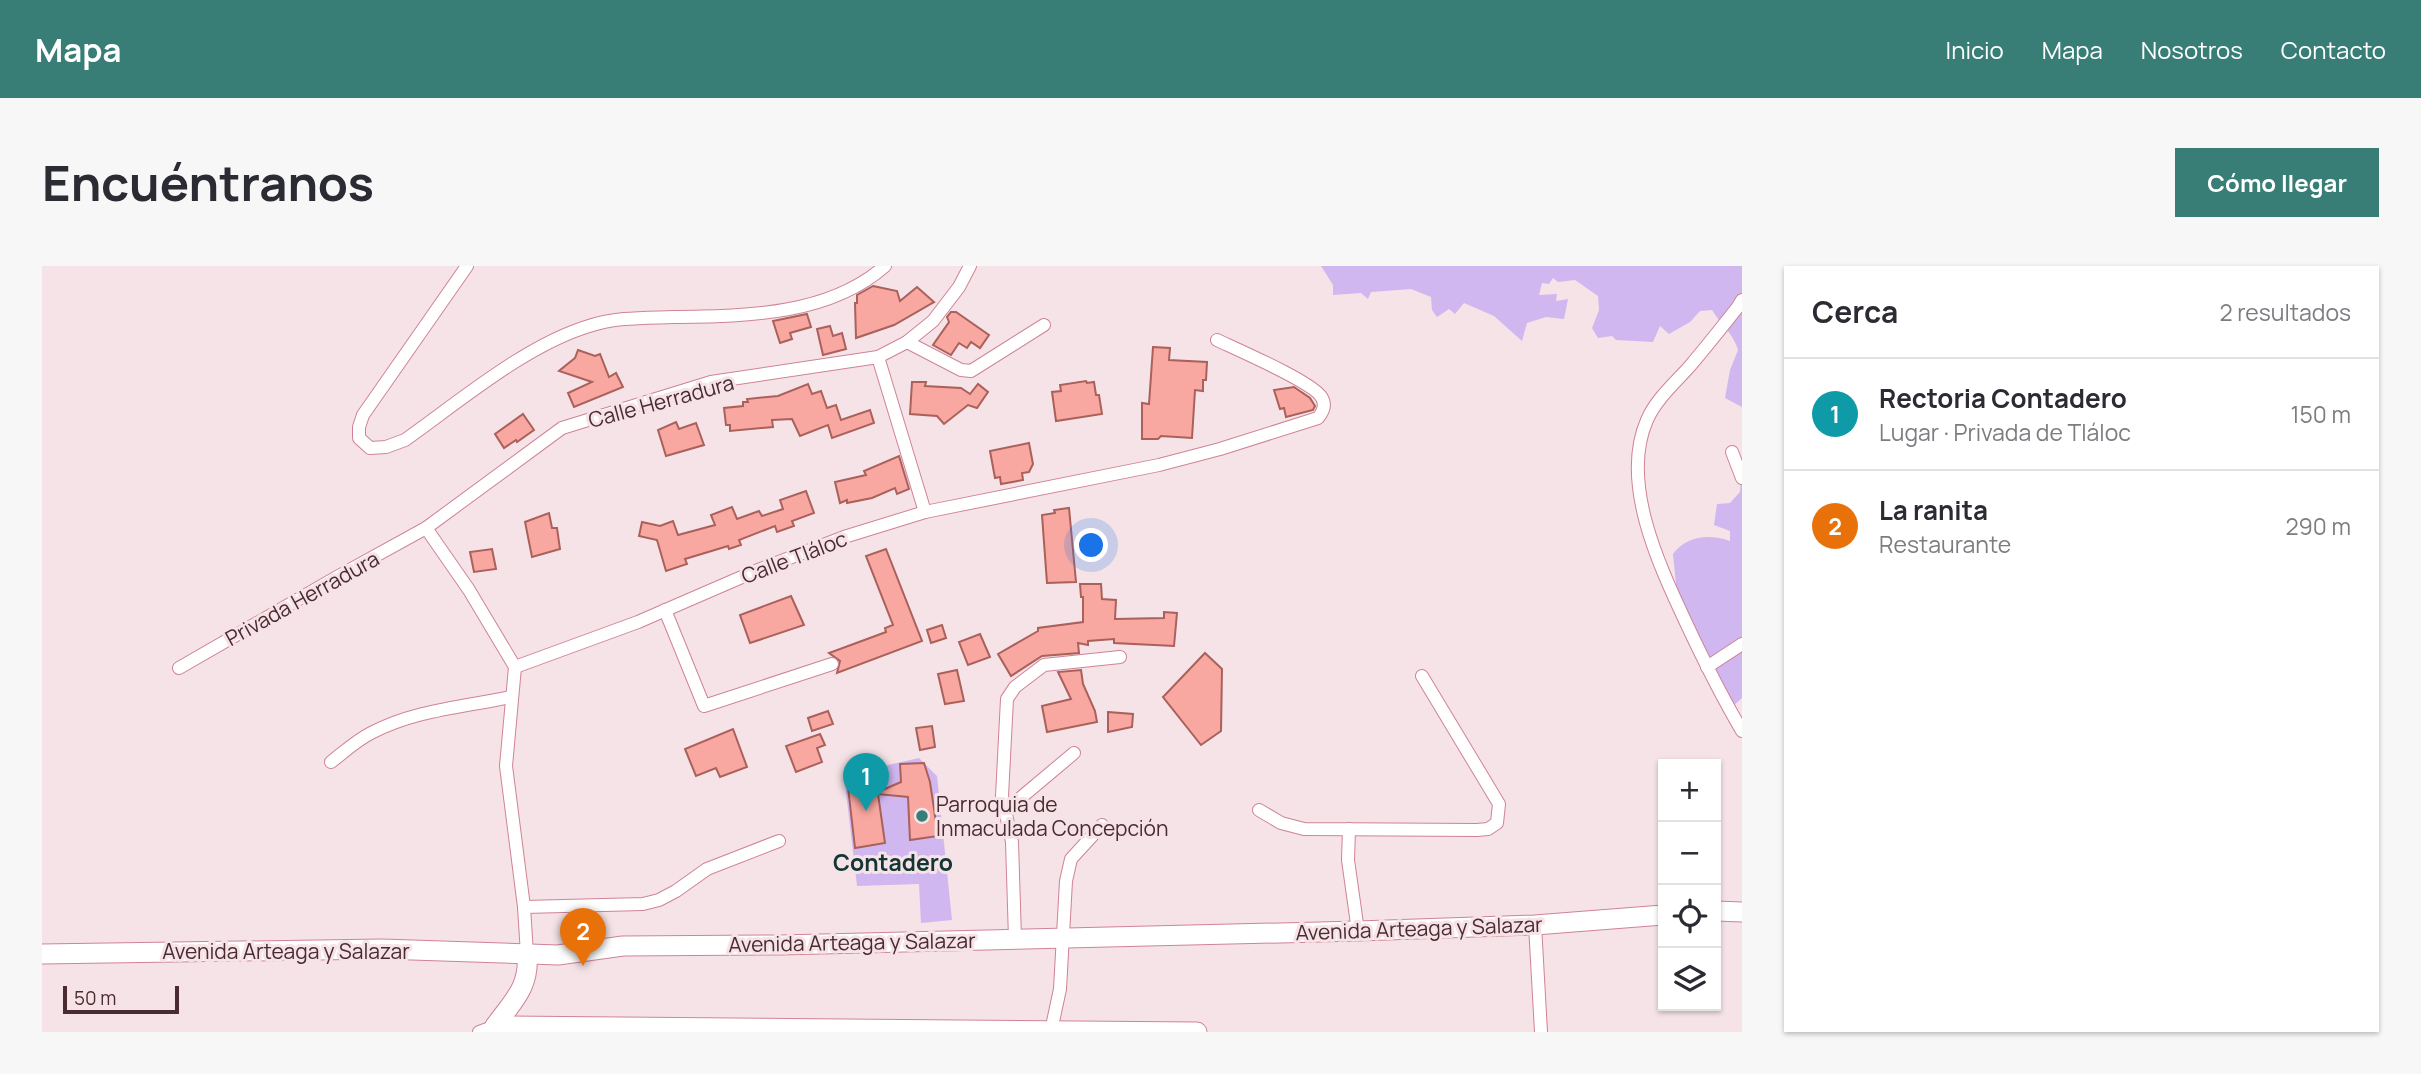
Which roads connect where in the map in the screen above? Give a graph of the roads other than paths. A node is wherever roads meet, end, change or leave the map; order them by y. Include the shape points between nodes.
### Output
1 (467, 266) edge
2 (885, 266) edge
3 (970, 266) edge
4 (1742, 300) edge
5 (1044, 326) dead end
6 (1217, 340) dead end
7 (907, 342) junction
8 (878, 357) junction
9 (1732, 452) dead end
10 (1742, 478) edge
11 (925, 512) junction
12 (426, 528) junction
13 (665, 610) junction
14 (1742, 644) edge
15 (1120, 657) dead end
16 (832, 664) dead end
17 (514, 667) junction
18 (1707, 667) junction
19 (179, 668) dead end
20 (1422, 676) dead end
21 (510, 696) junction
22 (1742, 731) edge
23 (1074, 753) dead end
24 (331, 762) dead end
25 (1259, 810) dead end
26 (1005, 811) junction
27 (1102, 824) dead end
28 (1349, 829) junction
29 (779, 841) dead end
30 (524, 907) junction
31 (1721, 911) edge
32 (1742, 912) edge
33 (1658, 915) edge
34 (1535, 925) junction
35 (1359, 931) junction
36 (1065, 937) junction
37 (1015, 939) junction
38 (42, 954) edge
39 (527, 954) junction
40 (488, 1030) edge
41 (751, 1030) edge
42 (1051, 1031) edge
43 (1197, 1032) edge
44 (1541, 1032) edge

1 - 2 street via 363,415 359,438 370,448 405,440 528,353 588,326 616,318 727,316 798,307 855,288
3 - 7 street, Calle Herradura via 933,321
4 - 18 street via 1647,419 1639,451 1639,481 1654,550
5 - 7 street via 971,371
6 - 11 street, Calle Tláloc via 1317,391 1323,412 1308,423 1172,462
7 - 8 street, Calle Herradura
8 - 11 street
8 - 12 street, Calle Herradura via 711,383 562,428
9 - 10 street
11 - 13 street, Calle Tláloc via 844,537
12 - 17 street
12 - 19 street, Privada Herradura
13 - 16 street via 704,706
13 - 17 street, Calle Tláloc
14 - 18 street
15 - 26 street via 1044,666 1015,687 1007,699
17 - 21 street
18 - 22 street
20 - 28 street via 1499,804 1497,822 1477,830
21 - 24 street via 405,718 369,733
21 - 30 street via 506,766
23 - 26 street
25 - 28 street via 1281,824 1304,830
26 - 37 street via 1012,842
27 - 36 street via 1072,859 1066,881
28 - 35 street via 1348,860
29 - 30 street via 708,869 659,900
30 - 39 street
31 - 32 street
33 - 34 street, Avenida Arteaga y Salazar
34 - 35 street, Avenida Arteaga y Salazar
34 - 44 street
35 - 36 street, Avenida Arteaga y Salazar
36 - 37 street, Avenida Arteaga y Salazar
36 - 42 street
37 - 39 street, Avenida Arteaga y Salazar via 623,946 558,955
38 - 39 street, Avenida Arteaga y Salazar via 382,949
39 - 40 street via 525,983
40 - 41 street
41 - 42 street
42 - 43 street

